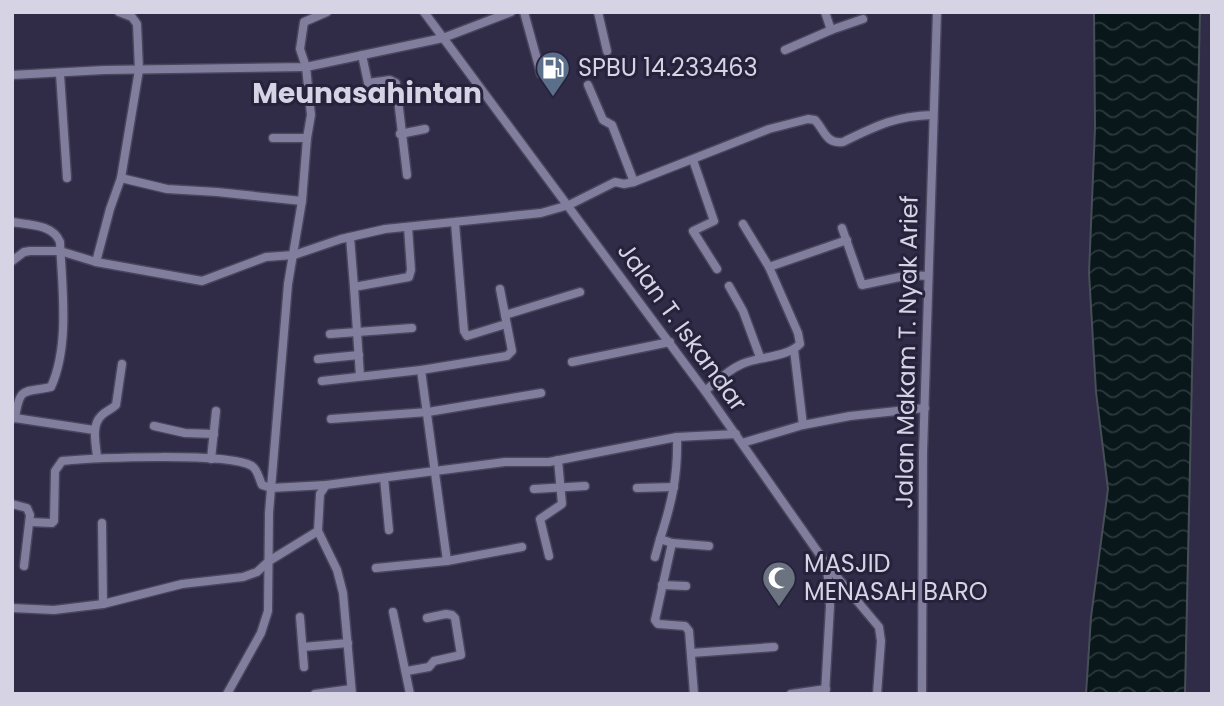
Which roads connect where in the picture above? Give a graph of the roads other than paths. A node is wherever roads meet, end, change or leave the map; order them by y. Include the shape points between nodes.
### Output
1 (119, 12) edge
2 (327, 12) edge
3 (424, 12) edge
4 (511, 12) edge
5 (524, 12) edge
6 (598, 12) edge
7 (825, 12) edge
8 (937, 12) edge
9 (863, 19) dead end
10 (831, 30) junction
11 (443, 38) junction
12 (785, 50) dead end
13 (607, 51) dead end
14 (362, 55) junction
15 (306, 67) junction
16 (139, 70) junction
17 (60, 74) junction
18 (541, 74) dead end
19 (12, 75) edge
20 (589, 85) dead end
21 (932, 115) junction
22 (425, 129) dead end
23 (400, 134) junction
24 (272, 138) dead end
25 (307, 138) junction
26 (693, 160) junction
27 (407, 175) dead end
28 (66, 178) dead end
29 (121, 178) junction
30 (634, 182) junction
31 (302, 201) junction
32 (569, 205) junction
33 (12, 222) edge
34 (455, 223) junction
35 (743, 224) dead end
36 (408, 227) junction
37 (842, 228) dead end
38 (350, 237) junction
39 (847, 240) junction
40 (60, 251) junction
41 (294, 255) junction
42 (12, 261) edge
43 (96, 262) junction
44 (769, 267) junction
45 (717, 270) dead end
46 (928, 276) junction
47 (354, 286) junction
48 (729, 286) dead end
49 (500, 289) dead end
50 (580, 292) dead end
51 (505, 315) junction
52 (506, 324) junction
53 (412, 328) dead end
54 (356, 332) junction
55 (330, 334) dead end
56 (670, 342) junction
57 (794, 349) junction
58 (359, 355) junction
59 (760, 357) junction
60 (318, 359) dead end
61 (572, 362) dead end
62 (122, 364) dead end
63 (421, 370) junction
64 (360, 376) junction
65 (322, 381) dead end
66 (705, 391) junction
67 (541, 393) dead end
68 (925, 408) junction
69 (216, 411) dead end
70 (428, 412) junction
71 (14, 419) edge
72 (331, 419) dead end
73 (803, 425) junction
74 (154, 426) dead end
75 (94, 430) junction
76 (214, 434) junction
77 (736, 434) junction
78 (677, 437) junction
79 (742, 443) junction
80 (97, 457) junction
81 (211, 459) junction
82 (558, 460) junction
83 (435, 473) junction
84 (384, 478) junction
85 (326, 485) junction
86 (585, 486) dead end
87 (674, 487) junction
88 (271, 488) junction
89 (561, 488) junction
90 (637, 488) dead end
91 (534, 489) dead end
92 (12, 504) edge
93 (30, 522) junction
94 (103, 523) dead end
95 (389, 530) dead end
96 (318, 531) junction
97 (660, 539) junction
98 (672, 543) junction
99 (709, 546) dead end
100 (522, 547) dead end
101 (549, 556) dead end
102 (655, 557) dead end
103 (269, 561) junction
104 (447, 561) junction
105 (827, 565) junction
106 (24, 566) dead end
107 (376, 568) dead end
108 (662, 585) junction
109 (686, 586) dead end
110 (103, 604) junction
111 (12, 608) edge
112 (393, 612) dead end
113 (300, 617) dead end
114 (427, 618) dead end
115 (348, 643) junction
116 (303, 646) junction
117 (774, 647) dead end
118 (691, 653) junction
119 (304, 667) dead end
120 (407, 671) junction
121 (352, 691) edge
122 (826, 691) edge
123 (227, 694) edge
124 (315, 694) edge
125 (410, 694) edge
126 (694, 694) edge
127 (791, 694) edge
128 (877, 694) edge
129 (922, 694) edge

1 - 16 street via 137,24
2 - 15 street via 304,22 300,49
3 - 11 street, Jalan T. Iskandar
4 - 11 street
5 - 18 street
6 - 13 street
7 - 10 street
8 - 21 street, Jalan Makam T. Nyak Arief
9 - 10 street
10 - 12 street
11 - 14 street
11 - 32 street, Jalan T. Iskandar
14 - 15 street
14 - 23 street via 369,83 396,83
15 - 16 street
15 - 25 street via 311,115
16 - 17 street
16 - 29 street
17 - 19 street
17 - 28 street
20 - 30 street via 603,120 612,125
21 - 26 street via 890,120 836,142 827,138 815,120 808,119 769,129
21 - 46 street, Jalan Makam T. Nyak Arief
22 - 23 street
23 - 27 street
24 - 25 street
25 - 31 street
26 - 30 street
26 - 45 street via 714,221 693,231
29 - 31 street via 167,189
29 - 43 street
30 - 32 street via 615,182
31 - 41 street
32 - 34 street via 541,213
32 - 56 street, Jalan T. Iskandar
33 - 40 street via 48,228 57,234
34 - 36 street
34 - 52 street via 464,331 467,336 476,335
35 - 44 street
36 - 38 street
36 - 47 street via 409,277
37 - 39 street
38 - 41 street
38 - 47 street
39 - 44 street
39 - 46 street via 862,285 909,275
40 - 42 street via 24,252
40 - 43 street
40 - 71 street via 64,310 54,379 51,387 24,393
41 - 43 street via 266,257 202,281
41 - 88 street
44 - 57 street via 800,338
46 - 68 street, Jalan Makam T. Nyak Arief
47 - 54 street
48 - 59 street
49 - 51 street
50 - 51 street
51 - 52 street
52 - 63 street via 512,351 507,356
53 - 54 street
54 - 55 street
54 - 58 street
56 - 61 street
56 - 66 street, Jalan T. Iskandar
57 - 59 street
57 - 73 street
58 - 60 street
58 - 64 street
59 - 66 street via 740,365
62 - 75 street via 116,405 102,415
63 - 64 street
63 - 70 street
64 - 65 street
66 - 77 street, Jalan T. Iskandar
67 - 70 street
68 - 73 street
68 - 129 street, Jalan Makam T. Nyak Arief
69 - 76 street
70 - 72 street
70 - 83 street
71 - 75 street
73 - 79 street
74 - 76 street
75 - 80 street
76 - 81 street
77 - 78 street
77 - 79 street, Jalan T. Iskandar
78 - 82 street
78 - 87 street
79 - 105 street, Jalan T. Iskandar
80 - 81 street
80 - 93 street via 58,464 54,521
81 - 88 street via 252,467 262,485
82 - 83 street via 505,462
82 - 89 street
83 - 84 street
83 - 104 street
84 - 85 street
84 - 95 street
85 - 88 street
85 - 96 street via 320,494
86 - 89 street
87 - 90 street
87 - 97 street
88 - 103 street
89 - 91 street
89 - 101 street via 562,504 540,519
92 - 93 street via 27,508
93 - 106 street
94 - 110 street
96 - 103 street
96 - 115 street via 340,581
97 - 98 street
97 - 102 street
98 - 99 street
98 - 108 street
100 - 104 street
103 - 110 street via 243,578 182,584
103 - 123 street via 266,622
104 - 107 street
105 - 122 street
105 - 128 street, Jalan T. Iskandar via 879,627
108 - 109 street
108 - 118 street via 655,623 685,626
110 - 111 street via 54,610
112 - 120 street
113 - 116 street
114 - 120 street via 446,614 455,618 461,652 429,667
115 - 116 street
115 - 121 street
116 - 119 street
117 - 118 street
118 - 126 street
120 - 125 street
121 - 124 street
122 - 127 street

